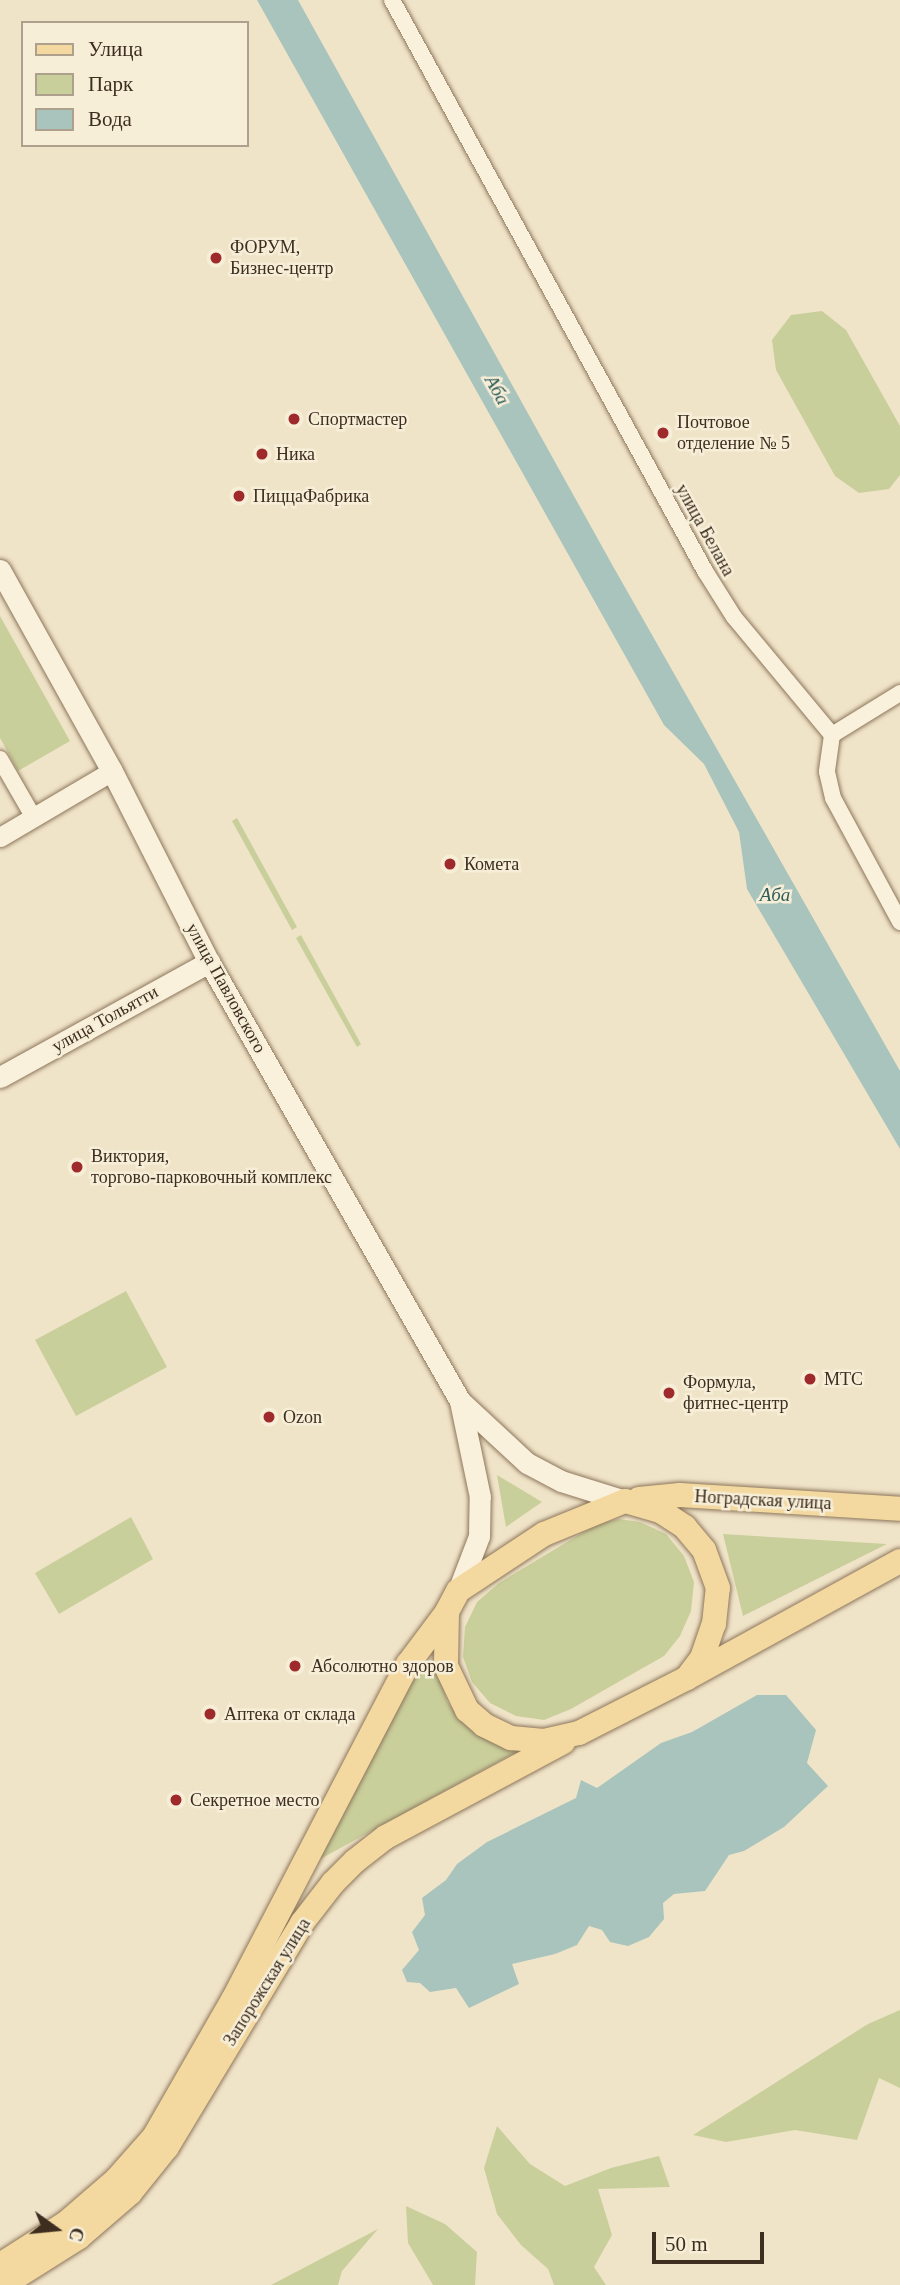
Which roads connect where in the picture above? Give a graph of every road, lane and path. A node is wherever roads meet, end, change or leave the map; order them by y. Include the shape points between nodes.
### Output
1 (392, 0) edge
2 (0, 570) edge
3 (900, 694) edge
4 (832, 735) junction
5 (0, 759) edge
6 (112, 771) junction
7 (34, 818) junction
8 (0, 837) edge
9 (900, 922) edge
10 (209, 962) junction
11 (0, 1077) edge
12 (460, 1401) junction
13 (625, 1501) junction
14 (900, 1508) edge
15 (900, 1561) edge
16 (452, 1602) junction
17 (687, 1678) junction
18 (579, 1733) junction
19 (0, 2265) edge
20 (3, 2285) edge

1 - 4 street, улица Белана via 705,571 734,617
2 - 6 main road, улица Павловского
3 - 4 street
4 - 9 street via 827,772 832,799
5 - 7 street
6 - 7 street
6 - 10 main road, улица Павловского
7 - 8 street
10 - 11 main road, улица Тольятти
10 - 12 main road, улица Павловского
12 - 13 main road, улица Павловского via 527,1463 561,1480
12 - 16 main road, улица Павловского via 480,1497 479,1536
13 - 14 main road, Ноградская улица via 680,1495
13 - 16 main road, Ноградская улица via 544,1534
13 - 17 main road via 660,1511 685,1527 704,1550 718,1588 714,1624 702,1658
15 - 17 main road
16 - 18 main road via 446,1666 467,1710 484,1725 511,1738 544,1741
16 - 19 main road, Запорожская улица via 408,1664 234,1998 154,2137 116,2180 66,2223
17 - 18 main road
18 - 20 main road, Запорожская улица via 386,1837 355,1861 302,1923 167,2147 130,2193 78,2238

